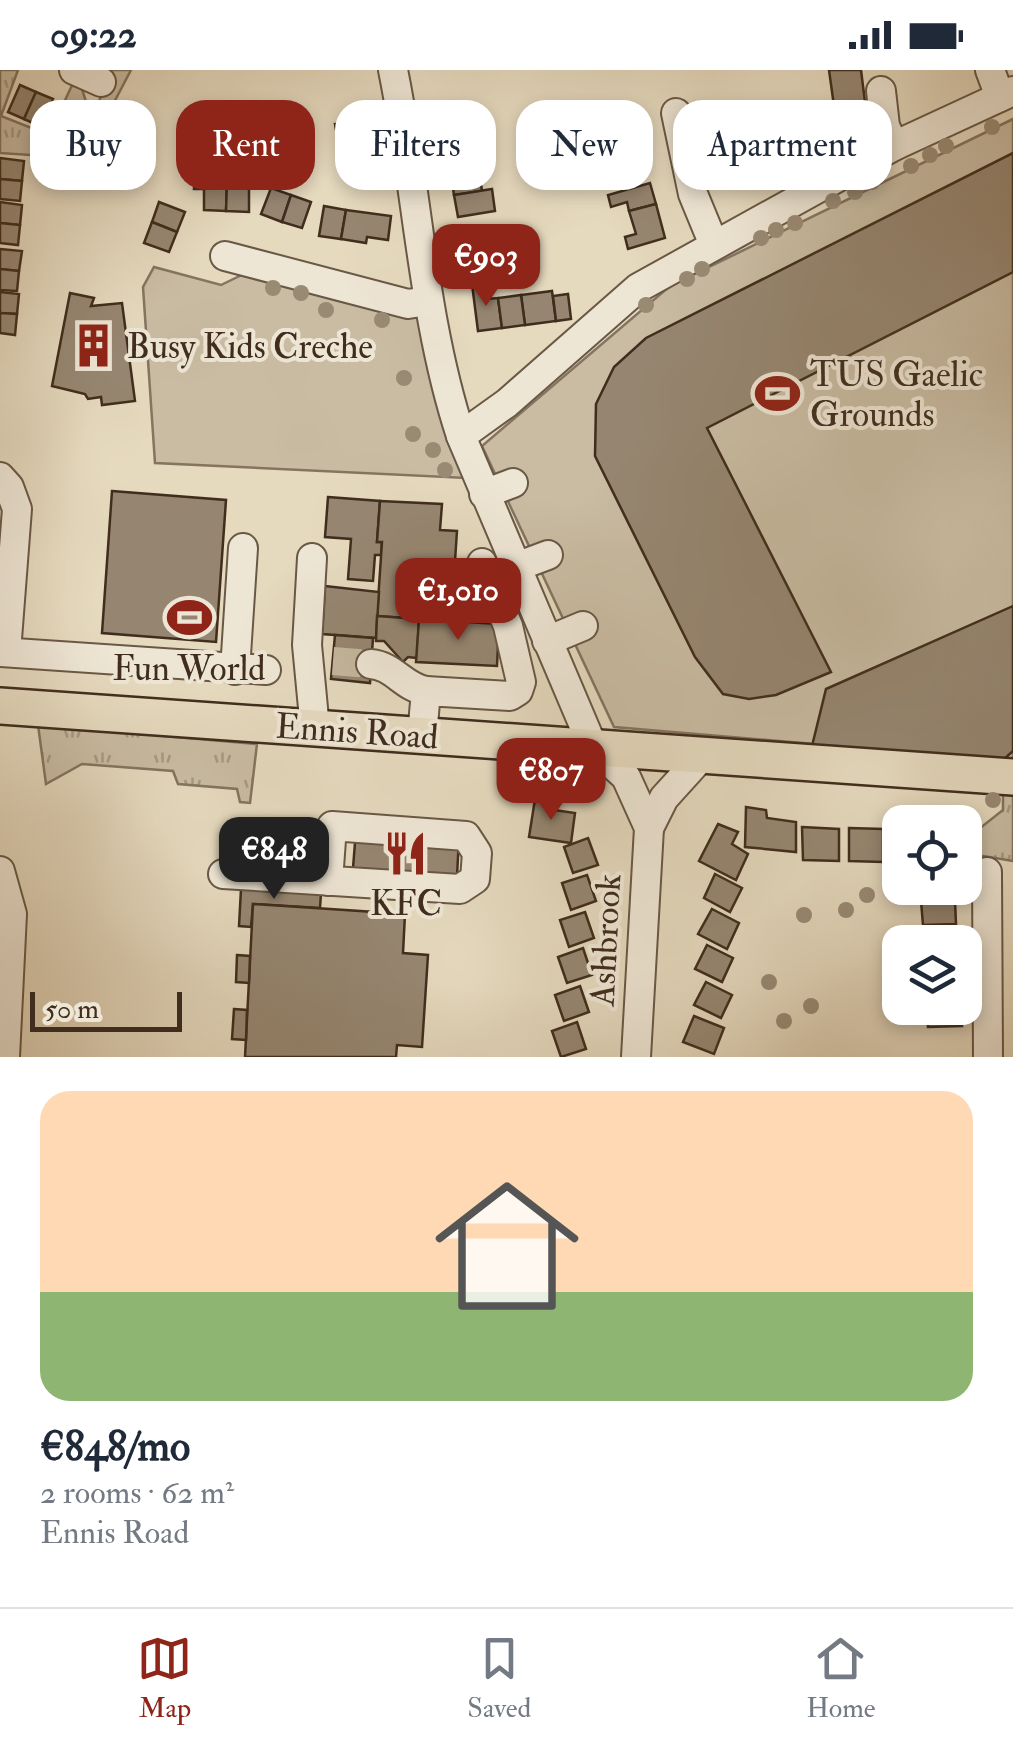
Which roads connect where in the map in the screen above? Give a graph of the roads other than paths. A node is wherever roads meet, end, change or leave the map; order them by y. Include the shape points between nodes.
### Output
1 (74, 70) edge
2 (392, 70) edge
3 (102, 82) dead end
4 (1001, 86) edge
5 (881, 91) dead end
6 (894, 146) junction
7 (691, 190) edge
8 (714, 244) junction
9 (226, 256) dead end
10 (427, 301) junction
11 (461, 436) junction
12 (0, 476) edge
13 (513, 483) dead end
14 (484, 494) junction
15 (243, 548) dead end
16 (548, 554) dead end
17 (312, 558) dead end
18 (482, 562) dead end
19 (516, 568) junction
20 (508, 626) junction
21 (583, 626) dead end
22 (542, 628) junction
23 (3, 652) edge
24 (371, 664) tunnel mouth
25 (235, 670) junction
26 (266, 670) dead end
27 (426, 690) junction
28 (0, 706) edge
29 (315, 728) junction
30 (422, 736) junction
31 (593, 747) junction
32 (702, 756) junction
33 (1013, 777) edge
34 (649, 828) junction
35 (0, 871) edge
36 (986, 872) dead end
37 (222, 874) dead end
38 (328, 881) junction
39 (4, 1057) edge
40 (636, 1057) edge
41 (988, 1057) edge

1 - 3 street
2 - 10 street
4 - 6 street
5 - 6 street
6 - 8 street
7 - 8 street
8 - 11 street via 638,288
9 - 10 street via 408,304
10 - 11 street
11 - 14 street
12 - 23 street via 16,509
13 - 14 street
14 - 19 street
15 - 25 street
16 - 19 street
17 - 29 street via 307,645 321,660
18 - 20 street
19 - 22 street
20 - 22 street
20 - 27 street via 518,691 510,696
21 - 22 street
22 - 31 street
23 - 25 street
24 - 27 street
25 - 26 street
27 - 30 street
28 - 29 main road, Ennis Road
29 - 30 main road, Ennis Road
30 - 31 main road, Ennis Road
31 - 32 main road, Ennis Road
31 - 34 street, Ashbrook via 626,777
32 - 33 main road, Ennis Road
32 - 34 street, Ashbrook via 664,798
34 - 40 street, Ashbrook
35 - 39 street via 12,914
36 - 41 street
37 - 38 street
38 - 38 street via 460,889 475,879 477,853 466,836 332,826

